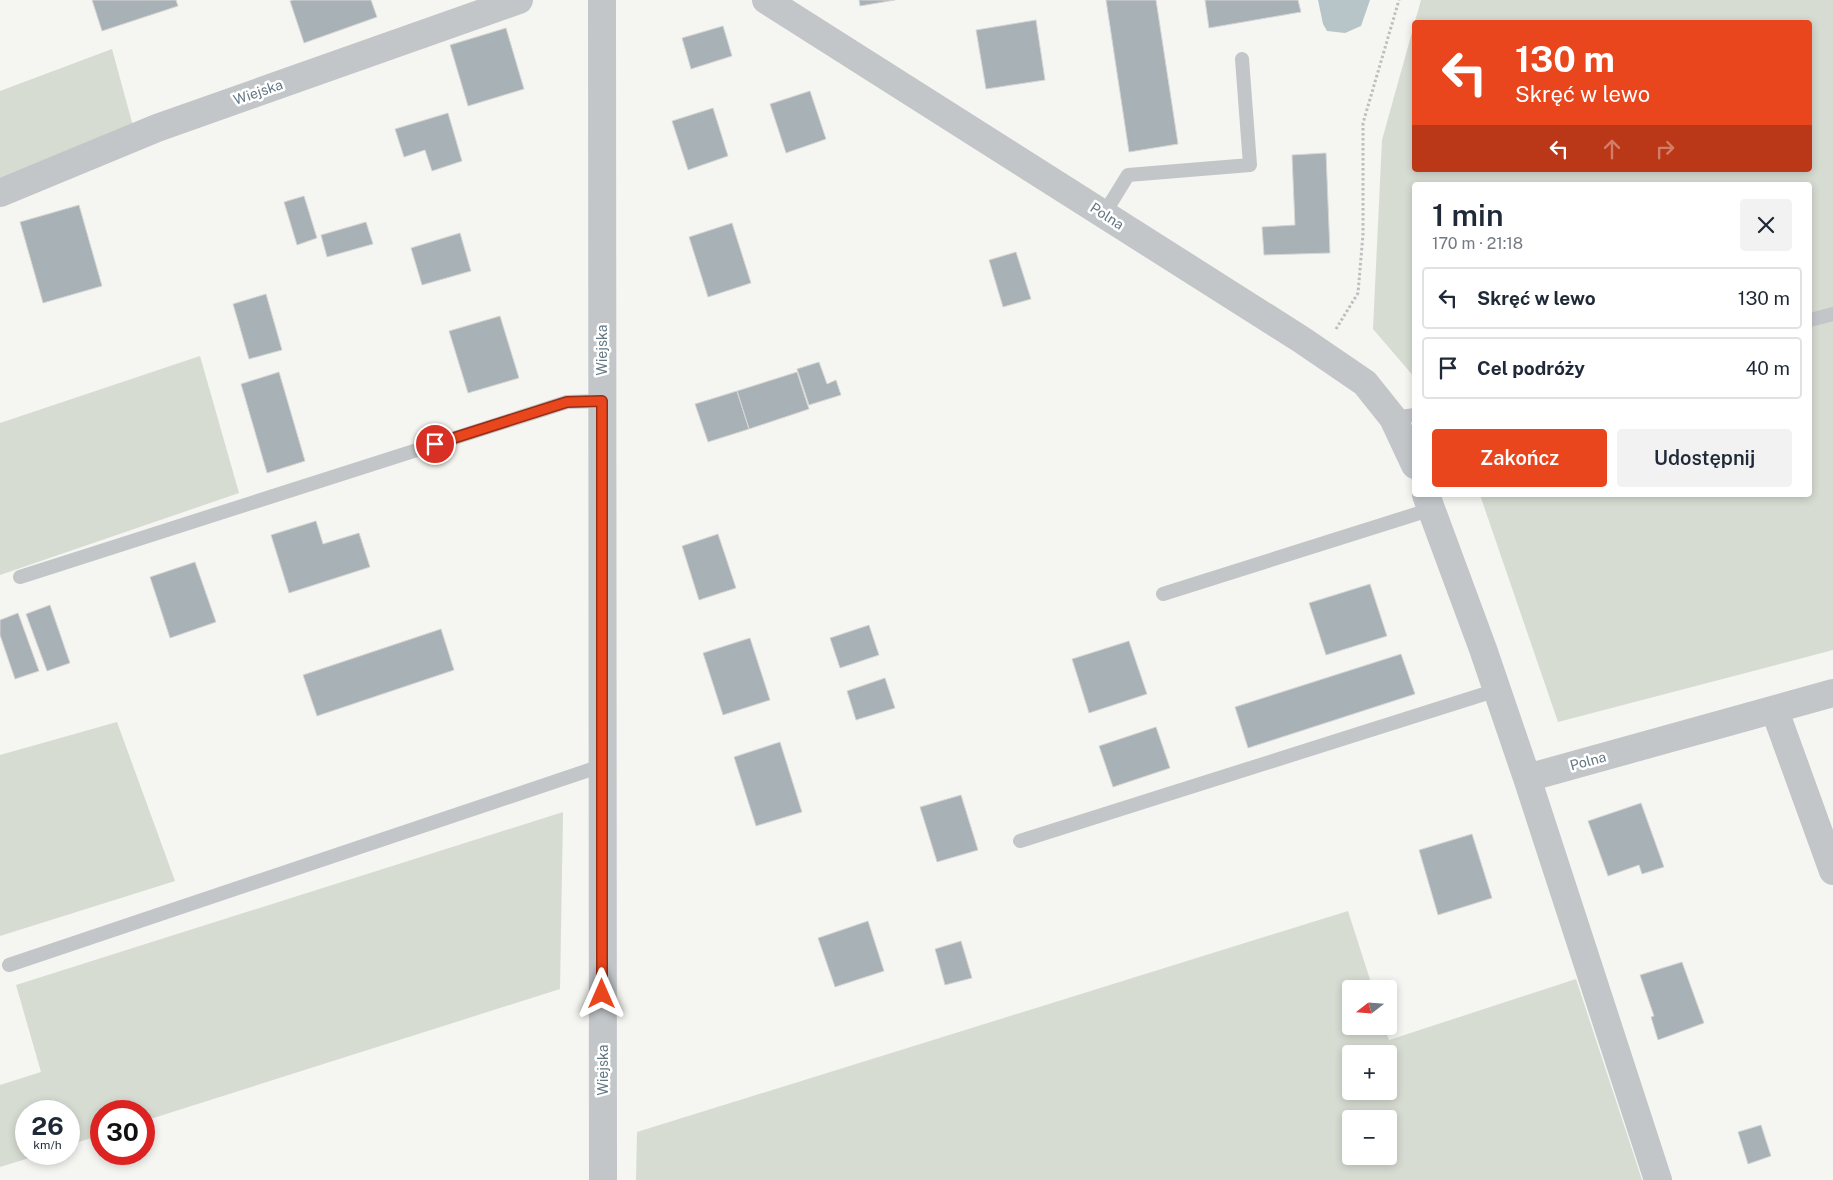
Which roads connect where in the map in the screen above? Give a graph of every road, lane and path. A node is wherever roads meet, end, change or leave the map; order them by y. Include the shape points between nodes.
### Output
1 (519, 0) edge
2 (602, 0) edge
3 (766, 0) edge
4 (1399, 0) edge
5 (1242, 59) dead end
6 (0, 194) edge
7 (1104, 214) junction
8 (1833, 314) edge
9 (1812, 319) edge
10 (1320, 352) junction
11 (602, 401) junction
12 (1404, 417) edge
13 (1412, 452) edge
14 (1429, 502) edge
15 (20, 576) dead end
16 (1163, 594) dead end
17 (1497, 690) junction
18 (1833, 693) edge
19 (1775, 711) junction
20 (602, 766) junction
21 (1527, 778) junction
22 (1020, 841) dead end
23 (1833, 871) edge
24 (9, 965) dead end
25 (603, 1180) edge
26 (1658, 1180) edge

1 - 6 street, Wiejska via 157,128
2 - 11 street, Wiejska
3 - 7 street, Polna
4 - 10 path via 1363,123 1363,234 1358,293
5 - 7 lane via 1250,165 1128,175
7 - 10 street, Polna
8 - 9 lane
10 - 12 street, Polna via 1365,383
11 - 15 lane via 567,402
11 - 20 street, Wiejska
12 - 13 street, Polna
14 - 16 lane
14 - 17 street
17 - 21 street
17 - 22 lane
18 - 19 street, Polna
19 - 21 street, Polna
19 - 23 street
20 - 24 lane
20 - 25 street, Wiejska
21 - 26 street

